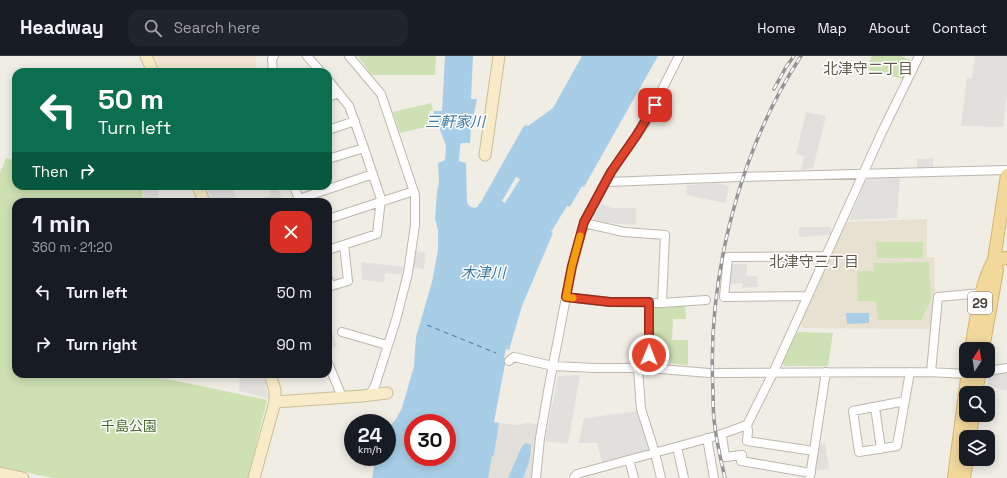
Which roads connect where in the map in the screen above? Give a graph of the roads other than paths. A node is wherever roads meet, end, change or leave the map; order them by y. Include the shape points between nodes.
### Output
1 (146, 56) edge
2 (274, 56) edge
3 (308, 56) edge
4 (349, 56) edge
5 (499, 56) edge
6 (680, 56) edge
7 (919, 56) edge
8 (150, 68) edge
9 (273, 68) edge
10 (316, 68) edge
11 (332, 85) edge
12 (338, 93) junction
13 (332, 95) edge
14 (355, 121) junction
15 (332, 129) edge
16 (364, 148) junction
17 (485, 155) dead end
18 (332, 158) edge
19 (1007, 170) edge
20 (373, 174) junction
21 (864, 174) junction
22 (1007, 175) edge
23 (607, 182) junction
24 (332, 188) edge
25 (327, 190) edge
26 (414, 191) junction
27 (305, 198) edge
28 (381, 202) junction
29 (332, 218) edge
30 (584, 223) junction
31 (344, 245) junction
32 (332, 249) edge
33 (826, 256) junction
34 (1007, 258) edge
35 (996, 267) edge
36 (332, 286) edge
37 (982, 293) junction
38 (808, 296) junction
39 (566, 297) junction
40 (706, 300) dead end
41 (649, 302) junction
42 (662, 303) junction
43 (342, 332) dead end
44 (972, 342) edge
45 (984, 342) edge
46 (388, 346) junction
47 (509, 361) dead end
48 (553, 366) junction
49 (638, 368) junction
50 (649, 368) junction
51 (1007, 368) edge
52 (995, 370) edge
53 (826, 372) junction
54 (910, 372) junction
55 (931, 372) junction
56 (959, 372) edge
57 (332, 373) edge
58 (773, 373) junction
59 (271, 378) edge
60 (977, 378) edge
61 (386, 393) dead end
62 (367, 396) junction
63 (342, 397) junction
64 (905, 401) junction
65 (275, 402) junction
66 (875, 407) junction
67 (747, 425) junction
68 (722, 434) junction
69 (707, 438) junction
70 (676, 447) junction
71 (881, 448) junction
72 (814, 451) junction
73 (655, 453) junction
74 (629, 460) junction
75 (966, 466) edge
76 (0, 473) edge
77 (810, 475) edge
78 (23, 478) edge
79 (254, 478) edge
80 (536, 478) edge
81 (574, 478) edge
82 (634, 478) edge
83 (662, 478) edge
84 (684, 478) edge
85 (714, 478) edge
86 (954, 478) edge
87 (964, 478) edge

1 - 8 street
2 - 9 street
3 - 10 street
4 - 26 street via 381,94
5 - 17 street
6 - 23 street via 644,125 611,172
7 - 21 street
11 - 12 street
12 - 13 street
12 - 14 street via 347,102
14 - 15 street
14 - 16 street
16 - 18 street
16 - 20 street
19 - 21 street
20 - 24 street
20 - 28 street
21 - 23 street
21 - 33 street
22 - 35 main road, 29
23 - 30 street
25 - 27 street
26 - 28 street
26 - 46 street via 415,220 408,273
28 - 29 street
28 - 31 street via 378,234
30 - 39 street
30 - 42 street via 624,232 665,235
31 - 32 street
31 - 36 street via 348,281
33 - 38 street
33 - 38 street via 728,257 724,297
34 - 35 main road
35 - 37 main road, 29
35 - 45 main road, 29
37 - 44 main road, 29
37 - 55 street via 938,297
38 - 58 street
39 - 41 street via 610,302
39 - 48 street
40 - 42 street
41 - 42 street
41 - 50 street
43 - 46 street
46 - 62 street via 375,386
47 - 48 street via 514,356
48 - 49 street
48 - 80 street via 540,438
49 - 50 street
49 - 73 street via 641,409
50 - 58 street via 709,373
51 - 52 street
53 - 54 street
53 - 58 street
53 - 72 street
54 - 55 street
54 - 64 street
55 - 56 street
57 - 63 street
58 - 67 street
59 - 65 street
60 - 86 main road
61 - 62 street
62 - 63 street
63 - 65 street
64 - 66 street
64 - 71 street via 897,446
65 - 79 street
66 - 71 street
66 - 71 street via 853,411 859,452
67 - 68 street
67 - 72 street via 747,441
68 - 69 street
68 - 77 street via 725,457 742,455 741,461
69 - 70 street
69 - 85 street
70 - 73 street
70 - 84 street
72 - 77 street
73 - 74 street
73 - 83 street
74 - 81 street via 577,474
74 - 82 street
75 - 87 main road
76 - 78 street

